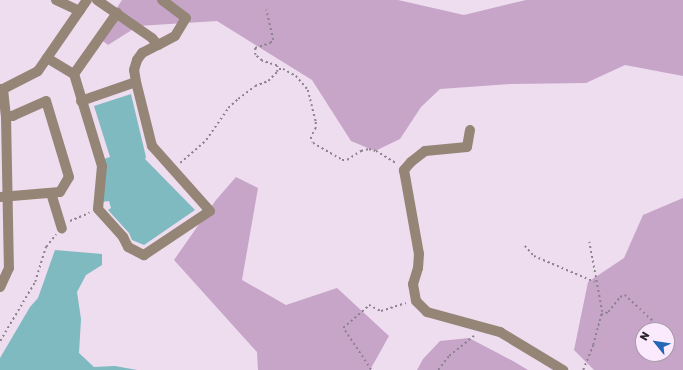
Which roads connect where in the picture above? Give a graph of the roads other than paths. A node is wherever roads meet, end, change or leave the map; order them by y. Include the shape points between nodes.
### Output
1 (56, 0) edge
2 (87, 0) edge
3 (98, 0) edge
4 (162, 0) edge
5 (80, 11) junction
6 (117, 13) junction
7 (158, 44) junction
8 (48, 58) junction
9 (74, 74) junction
10 (136, 82) junction
11 (2, 89) edge
12 (81, 101) junction
13 (6, 116) junction
14 (470, 130) dead end
15 (3, 143) edge
16 (51, 193) junction
17 (4, 198) edge
18 (62, 228) road end
19 (4, 248) edge
20 (0, 286) edge
21 (563, 370) edge

1 - 5 street
2 - 5 street
3 - 6 street
4 - 7 street via 186,18 175,36
5 - 8 street
6 - 7 street
6 - 9 street
7 - 10 street via 142,53 137,60 134,70
8 - 9 street
8 - 11 street via 38,71
9 - 12 street
10 - 12 street
10 - 12 street via 152,146 210,211 144,255 128,247 123,237 98,209 102,166
11 - 13 street
13 - 15 street
13 - 16 street via 13,116 46,101 69,177 60,192
14 - 21 street via 467,147 425,151 404,170 419,254 413,284 416,301 427,312 500,332
15 - 17 street
16 - 17 street
16 - 18 street
17 - 19 street
19 - 20 street via 9,268

